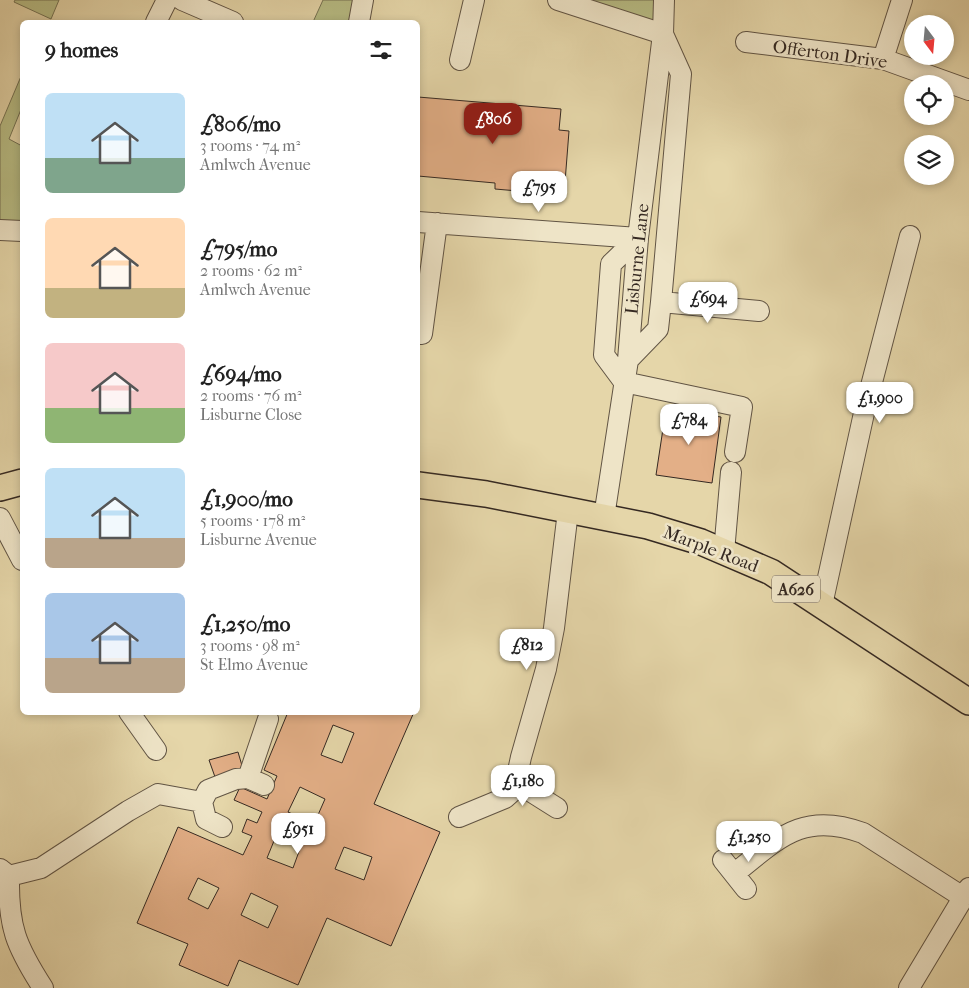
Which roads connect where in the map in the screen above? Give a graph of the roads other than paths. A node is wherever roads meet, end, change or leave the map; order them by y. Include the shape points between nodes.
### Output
1 (167, 0) edge
2 (182, 0) edge
3 (363, 0) edge
4 (474, 0) edge
5 (558, 0) edge
6 (664, 0) edge
7 (902, 0) edge
8 (157, 20) edge
9 (228, 20) edge
10 (359, 20) edge
11 (663, 34) junction
12 (746, 42) dead end
13 (883, 59) junction
14 (460, 60) dead end
15 (969, 90) edge
16 (420, 222) edge
17 (437, 223) junction
18 (0, 230) edge
19 (20, 230) edge
20 (910, 236) dead end
21 (638, 238) junction
22 (661, 302) junction
23 (759, 311) dead end
24 (420, 334) edge
25 (628, 360) junction
26 (624, 382) junction
27 (735, 452) dead end
28 (731, 472) dead end
29 (20, 483) edge
30 (420, 485) edge
31 (0, 488) edge
32 (568, 511) junction
33 (604, 517) junction
34 (0, 518) edge
35 (724, 552) junction
36 (20, 556) edge
37 (822, 605) junction
38 (969, 702) edge
39 (131, 715) edge
40 (268, 719) dead end
41 (156, 750) dead end
42 (517, 775) junction
43 (202, 802) junction
44 (557, 808) dead end
45 (459, 817) dead end
46 (222, 827) dead end
47 (5, 873) edge
48 (735, 874) dead end
49 (967, 892) edge
50 (43, 988) edge
51 (909, 988) edge

1 - 8 street
2 - 9 street
3 - 10 street
4 - 14 street
5 - 11 street
6 - 11 street, Lisburne Lane
7 - 13 street
11 - 21 street, Lisburne Lane
11 - 22 street via 681,74
12 - 13 street, Offerton Drive
13 - 15 street, Offerton Drive
16 - 17 street
17 - 21 street
17 - 24 street
18 - 19 street
20 - 37 street via 864,413
21 - 25 street, Lisburne Lane
21 - 26 street via 611,264 604,355
22 - 23 street
22 - 25 street via 658,329
25 - 26 street, Lisburne Lane
26 - 27 street via 742,407
26 - 33 street, Lisburne Lane
28 - 35 street
29 - 31 main road
30 - 32 main road, Marple Road / A626 via 486,494
32 - 33 main road, Marple Road / A626
32 - 42 street via 554,628
33 - 35 main road, Marple Road / A626 via 648,526
34 - 36 street
35 - 37 main road, Marple Road / A626 via 770,572
37 - 38 main road, Marple Road / A626
39 - 41 street
40 - 43 street via 256,782 236,779 208,790
42 - 44 street via 530,791
42 - 45 street via 514,790 505,798
43 - 46 street via 206,818
43 - 47 street via 158,794 41,868
47 - 50 street via 12,929 24,958
48 - 49 street via 780,837 816,824 832,825 863,833 955,892
49 - 51 street

